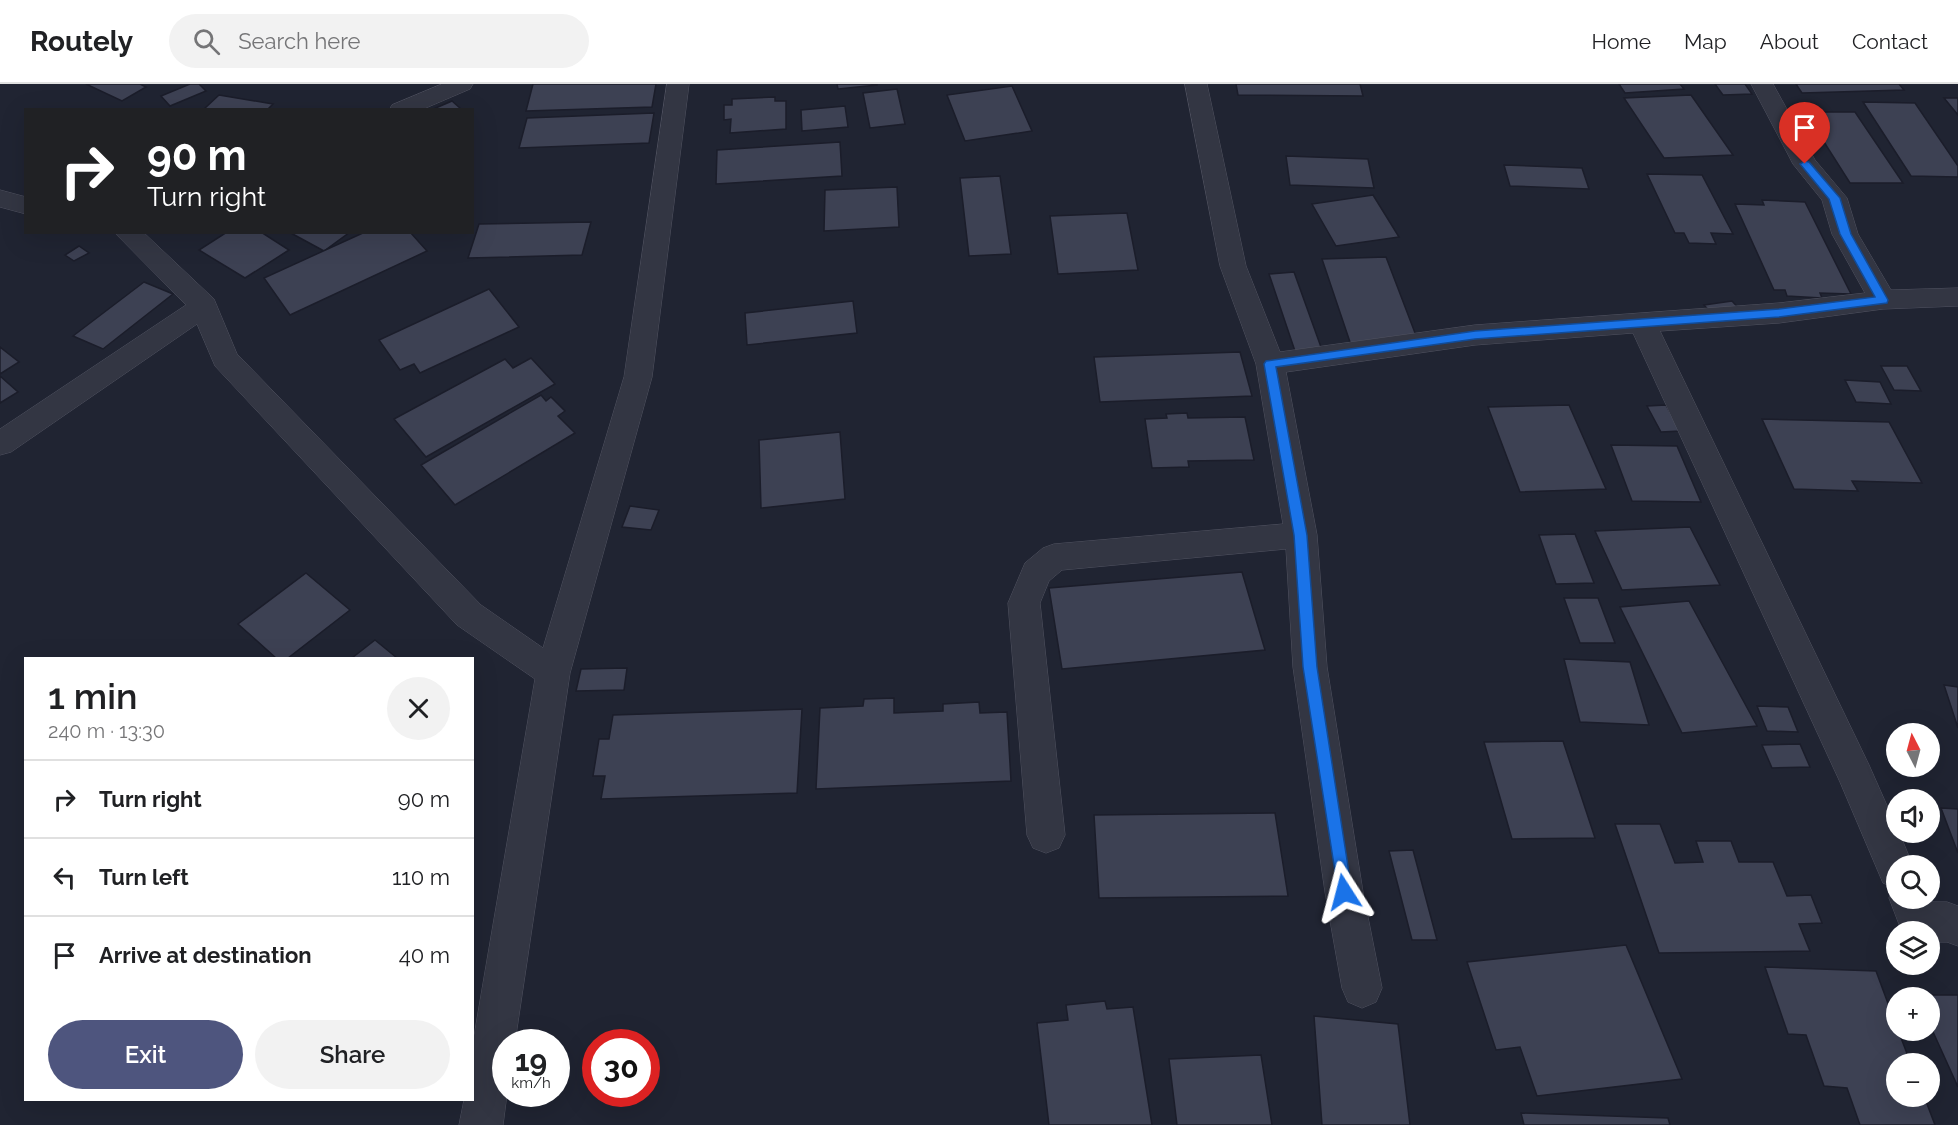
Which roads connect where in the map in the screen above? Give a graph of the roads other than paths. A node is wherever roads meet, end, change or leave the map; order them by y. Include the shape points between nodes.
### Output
1 (462, 84) edge
2 (678, 84) edge
3 (1196, 84) edge
4 (1762, 84) edge
5 (404, 108) edge
6 (0, 198) edge
7 (24, 205) edge
8 (129, 234) edge
9 (1958, 297) edge
10 (1883, 300) junction
11 (204, 306) junction
12 (1642, 322) junction
13 (1270, 364) junction
14 (0, 444) edge
15 (1300, 535) junction
16 (553, 673) junction
17 (1046, 835) dead end
18 (1890, 855) edge
19 (1913, 909) edge
20 (1958, 926) edge
21 (1362, 988) dead end
22 (481, 1125) edge

1 - 5 street
2 - 16 street via 638,377
3 - 13 street via 1233,266
4 - 10 street via 1805,164 1834,198 1845,234
6 - 7 street
8 - 11 street
9 - 10 street
10 - 12 street via 1779,313
11 - 14 street
11 - 16 street via 225,359 257,393 469,615
12 - 13 street via 1475,335
12 - 18 street
13 - 15 street
15 - 17 street via 1054,557 1036,573 1024,603
15 - 21 street via 1310,667
16 - 22 street
19 - 20 street via 1918,922

